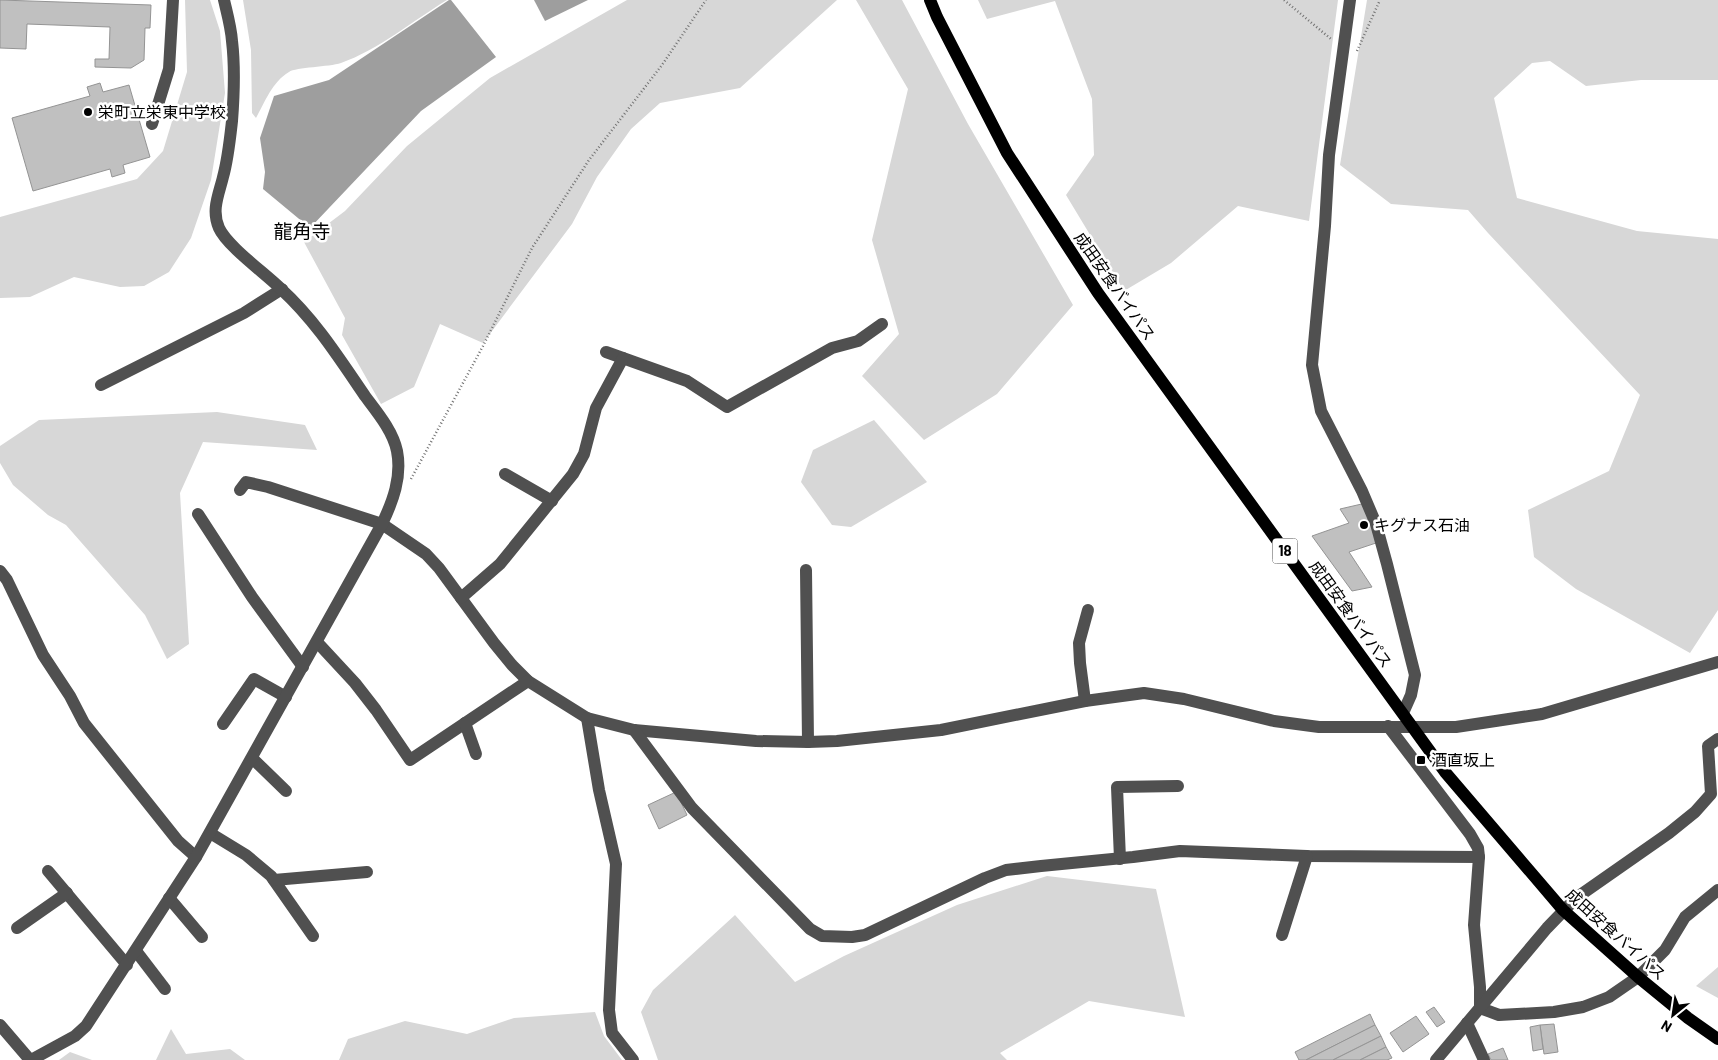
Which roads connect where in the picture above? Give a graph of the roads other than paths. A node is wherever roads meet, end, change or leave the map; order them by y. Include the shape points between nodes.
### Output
1 (173, 0) edge
2 (224, 0) edge
3 (930, 0) edge
4 (1350, 0) edge
5 (152, 124) dead end
6 (282, 289) junction
7 (882, 324) dead end
8 (606, 352) dead end
9 (623, 358) junction
10 (101, 385) dead end
11 (505, 474) dead end
12 (240, 490) dead end
13 (552, 501) junction
14 (198, 514) dead end
15 (382, 524) junction
16 (806, 570) dead end
17 (0, 571) edge
18 (461, 598) junction
19 (1088, 610) dead end
20 (317, 642) junction
21 (1718, 662) edge
22 (303, 667) junction
23 (528, 681) junction
24 (286, 696) junction
25 (1085, 701) junction
26 (1403, 713) junction
27 (587, 718) junction
28 (466, 723) junction
29 (223, 724) dead end
30 (1388, 726) junction
31 (1412, 726) junction
32 (634, 730) junction
33 (1718, 739) edge
34 (808, 742) junction
35 (476, 754) dead end
36 (252, 758) junction
37 (1178, 786) dead end
38 (286, 791) dead end
39 (210, 833) junction
40 (1307, 856) junction
41 (196, 857) junction
42 (1479, 858) junction
43 (1120, 859) junction
44 (48, 871) dead end
45 (367, 872) dead end
46 (274, 880) junction
47 (1718, 890) edge
48 (67, 894) junction
49 (169, 898) junction
50 (1562, 910) junction
51 (17, 928) dead end
52 (1282, 935) dead end
53 (313, 936) dead end
54 (202, 937) dead end
55 (136, 951) junction
56 (127, 965) junction
57 (1638, 976) junction
58 (165, 988) dead end
59 (1480, 1008) junction
60 (1467, 1023) junction
61 (0, 1025) edge
62 (1718, 1039) edge
63 (30, 1060) edge
64 (633, 1060) edge
65 (1436, 1060) edge
66 (1484, 1060) edge

1 - 5 street via 169,69
2 - 6 street via 232,41 232,120 215,213 227,240
3 - 26 main road, 成田安食バイパス / 18 via 1007,153 1098,293
4 - 26 street via 1329,155 1312,365 1321,411 1362,491 1376,524 1387,564 1416,675 1412,695
6 - 10 street via 244,313
6 - 15 street via 306,313 338,356 388,429 397,449 399,471 392,502
7 - 9 street via 858,341 832,348 727,406 687,381
8 - 9 street
9 - 13 street via 596,408 584,454
11 - 13 street
12 - 15 street via 246,482 268,487
13 - 18 street via 500,564
14 - 22 street
15 - 18 street via 426,554
15 - 20 street
16 - 34 street
17 - 41 street via 43,655 84,723 178,841
18 - 23 street via 494,643
19 - 25 street via 1079,643
20 - 22 street
20 - 28 street via 355,683 410,760
21 - 31 street via 1542,714 1456,727
22 - 24 street
23 - 27 street
23 - 28 street
24 - 29 street via 254,679
24 - 36 street
25 - 30 street via 1144,693 1292,724
25 - 34 street via 940,730
26 - 31 main road, 成田安食バイパス / 18
27 - 32 street
27 - 64 street via 616,864 609,1010 612,1033
28 - 35 street
30 - 31 street
30 - 42 street via 1470,834 1478,848
31 - 50 main road, 成田安食バイパス / 18 via 1445,772
32 - 34 street via 756,741
32 - 43 street via 692,808 810,929 822,936 865,935 1006,870
33 - 50 street via 1708,746 1711,794 1695,812
36 - 38 street
36 - 39 street
37 - 43 street via 1117,787
39 - 41 street
39 - 46 street via 246,855
40 - 42 street
40 - 43 street via 1180,851
40 - 52 street
41 - 49 street
42 - 59 street via 1474,925
44 - 48 street
45 - 46 street
46 - 53 street
47 - 57 street via 1685,917 1665,950
48 - 51 street
48 - 56 street
49 - 54 street
49 - 55 street
50 - 57 main road, 成田安食バイパス / 18
50 - 59 street
55 - 56 street
55 - 58 street
56 - 63 street via 76,1036
57 - 59 street via 1610,997 1583,1007 1499,1015
57 - 62 main road, 成田安食バイパス / 18
59 - 60 street
60 - 65 street
60 - 66 street
61 - 63 street

